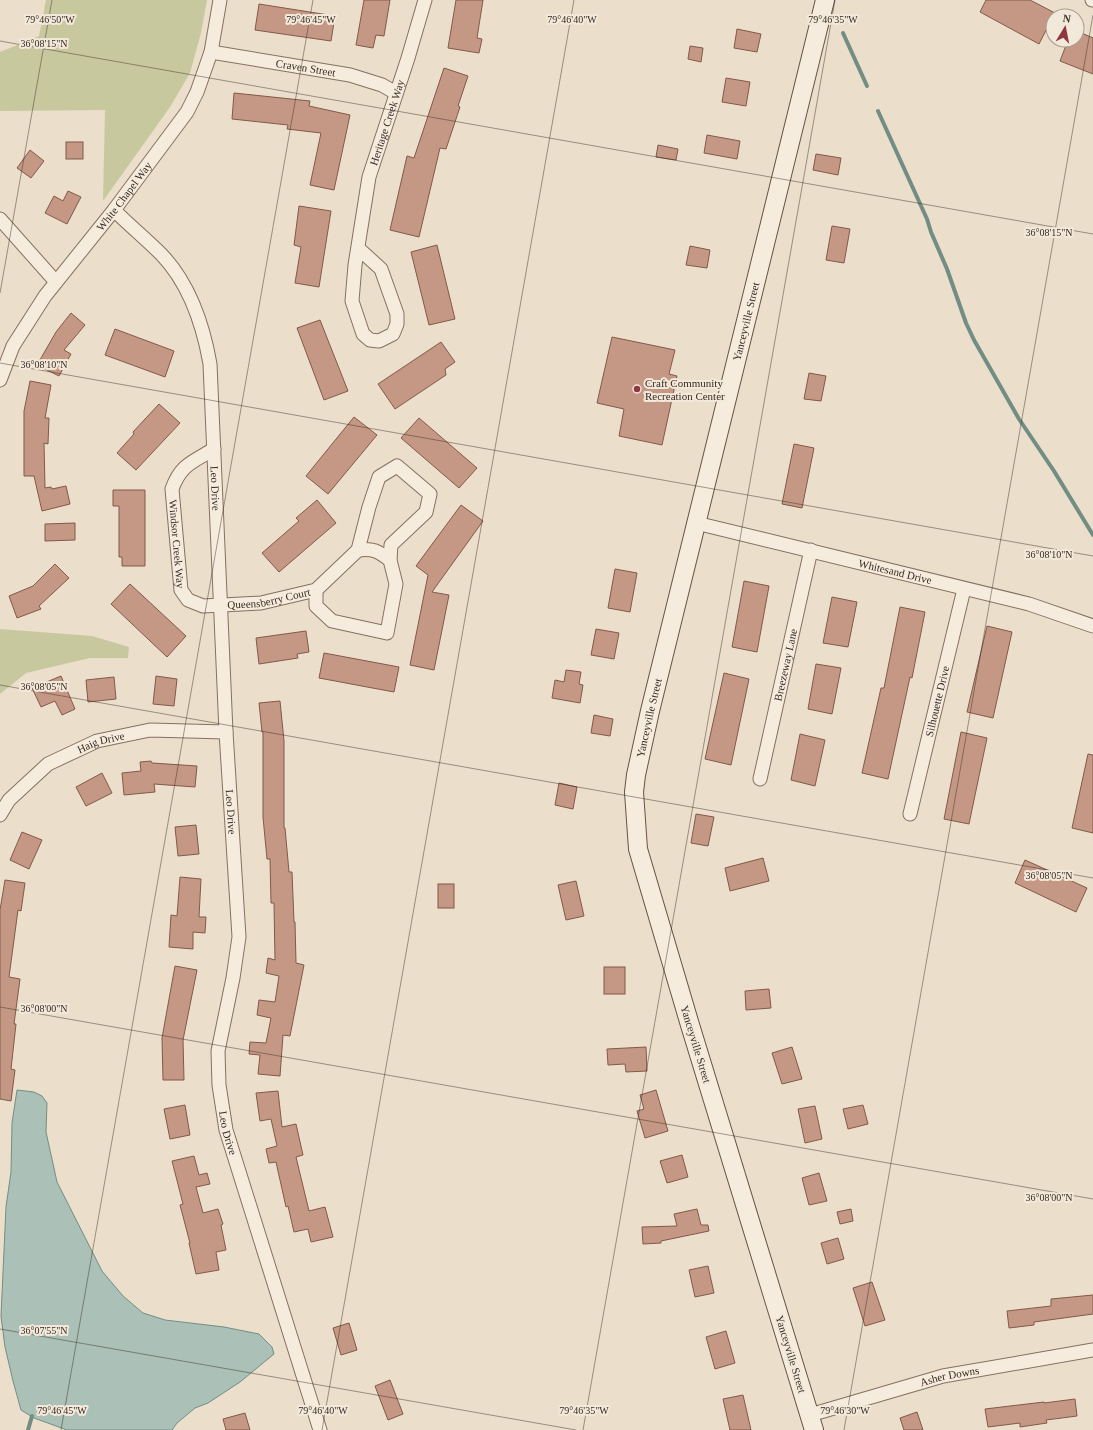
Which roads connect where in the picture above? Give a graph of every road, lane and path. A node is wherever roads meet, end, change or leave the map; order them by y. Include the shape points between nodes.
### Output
1 (220, 0) edge
2 (425, 0) edge
3 (825, 0) edge
4 (211, 52) junction
5 (396, 93) junction
6 (114, 210) junction
7 (0, 219) edge
8 (358, 248) junction
9 (56, 282) junction
10 (0, 380) edge
11 (214, 449) junction
12 (696, 523) junction
13 (358, 550) junction
14 (811, 550) junction
15 (390, 560) junction
16 (964, 588) junction
17 (316, 590) junction
18 (221, 605) junction
19 (1093, 626) edge
20 (226, 732) junction
21 (760, 779) dead end
22 (910, 814) dead end
23 (0, 815) edge
24 (1093, 1350) edge
25 (812, 1422) edge
26 (320, 1430) edge

1 - 4 street, White Chapel Way
2 - 5 street, Heritage Creek Way
3 - 12 main road, Yanceyville Street
4 - 5 street, Craven Street via 350,75 382,85
4 - 6 street, White Chapel Way via 198,92 187,112
5 - 8 street, Heritage Creek Way via 369,177
6 - 9 street, White Chapel Way
6 - 11 street, Leo Drive via 162,255 177,274 200,320 210,364
7 - 9 street
8 - 8 street, Heritage Creek Way via 352,301 363,334 370,340 379,341 393,334 397,314 381,269
9 - 10 street, White Chapel Way via 13,346
11 - 18 street, Leo Drive
11 - 18 street, Windsor Creek Way via 186,466 177,476 172,489 181,590 188,600 203,606
12 - 14 street, Whitesand Drive
12 - 25 main road, Yanceyville Street via 636,775 634,792 638,850
13 - 15 street via 368,548
13 - 15 street, Queensberry Court via 379,477 397,466 430,494 426,512 391,545
13 - 17 street, Queensberry Court
14 - 16 street, Whitesand Drive
14 - 21 street, Breezeway Lane
15 - 17 street, Queensberry Court via 396,584 387,633 332,621 316,606
16 - 19 street, Whitesand Drive via 1029,604
16 - 22 street, Silhouette Drive
17 - 18 street, Queensberry Court via 261,603
18 - 20 street, Leo Drive
20 - 23 street, Haig Drive via 150,730 97,741 48,764 9,800
20 - 26 street, Leo Drive via 239,937 218,1051 219,1085 226,1130
24 - 25 street, Asher Downs via 942,1376

